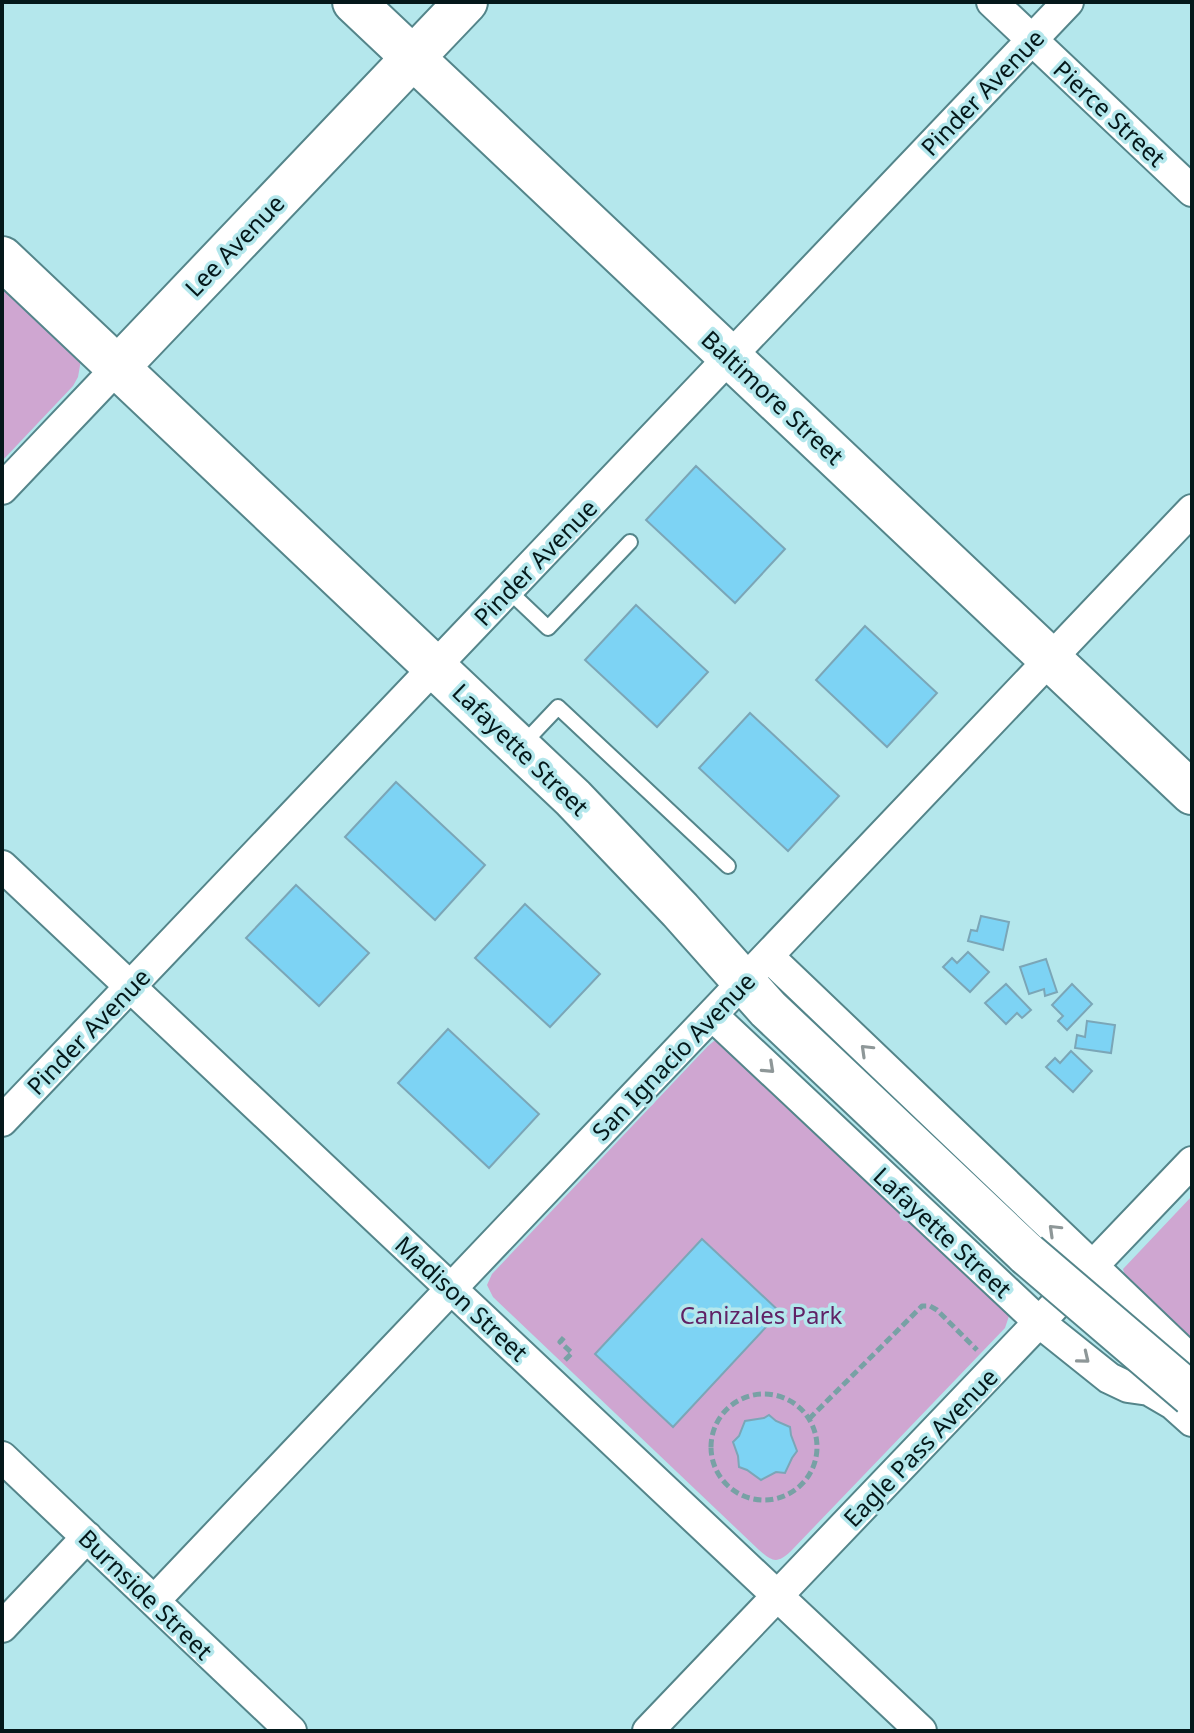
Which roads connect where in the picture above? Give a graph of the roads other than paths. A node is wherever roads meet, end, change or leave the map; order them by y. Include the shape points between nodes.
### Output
1 (354, 2) edge
2 (466, 2) edge
3 (992, 2) edge
4 (1068, 2) edge
5 (1032, 40) junction
6 (413, 57) junction
7 (1192, 191) edge
8 (2, 258) edge
9 (730, 357) junction
10 (118, 367) junction
11 (2, 489) edge
12 (1192, 510) edge
13 (630, 542) dead end
14 (508, 590) junction
15 (1050, 659) junction
16 (435, 666) junction
17 (520, 747) junction
18 (1192, 793) edge
19 (2, 866) edge
20 (728, 866) dead end
21 (756, 969) junction
22 (130, 987) junction
23 (712, 1015) junction
24 (2, 1121) edge
25 (1192, 1162) edge
26 (1092, 1266) junction
27 (451, 1289) junction
28 (1039, 1322) junction
29 (1192, 1361) edge
30 (1192, 1395) edge
31 (1192, 1421) edge
32 (2, 1457) edge
33 (87, 1537) junction
34 (777, 1595) junction
35 (154, 1601) junction
36 (2, 1627) edge
37 (291, 1731) edge
38 (648, 1731) edge
39 (921, 1731) edge

1 - 6 street, Baltimore Street
2 - 6 street, Lee Avenue
3 - 5 street, Pierce Street
4 - 5 street, Pinder Avenue
5 - 7 street, Pierce Street
5 - 9 street, Pinder Avenue
6 - 9 street, Baltimore Street
6 - 10 street, Lee Avenue
8 - 10 street, Lafayette Street
9 - 14 street, Pinder Avenue
9 - 15 street, Baltimore Street
10 - 11 street, Lee Avenue
10 - 16 street, Lafayette Street
12 - 15 street, San Ignacio Avenue
13 - 14 lane via 548,628
14 - 16 street, Pinder Avenue
15 - 18 street, Baltimore Street
15 - 21 street, San Ignacio Avenue
16 - 17 street, Lafayette Street
16 - 22 street, Pinder Avenue
17 - 20 lane via 558,707
17 - 21 street, Lafayette Street via 648,876
19 - 22 street, Madison Street
21 - 23 street, San Ignacio Avenue
26 -> 21 street, Lafayette Street
21 - 30 street, Lafayette Street, bridge via 768,1009 1027,1254
22 - 24 street, Pinder Avenue
22 - 27 street, Madison Street
23 - 27 street, San Ignacio Avenue
23 -> 28 street, Lafayette Street
25 - 26 street, Eagle Pass Avenue
26 - 28 street, Eagle Pass Avenue
26 - 29 street, Lafayette Street
27 - 34 street, Madison Street
27 - 35 street, San Ignacio Avenue
28 -> 31 street, Lafayette Street via 1109,1378 1149,1390
28 - 34 street, Eagle Pass Avenue
32 - 33 street, Burnside Street
33 - 35 street, Burnside Street
33 - 36 street
34 - 38 street, Eagle Pass Avenue
34 - 39 street, Madison Street
35 - 37 street, Burnside Street

